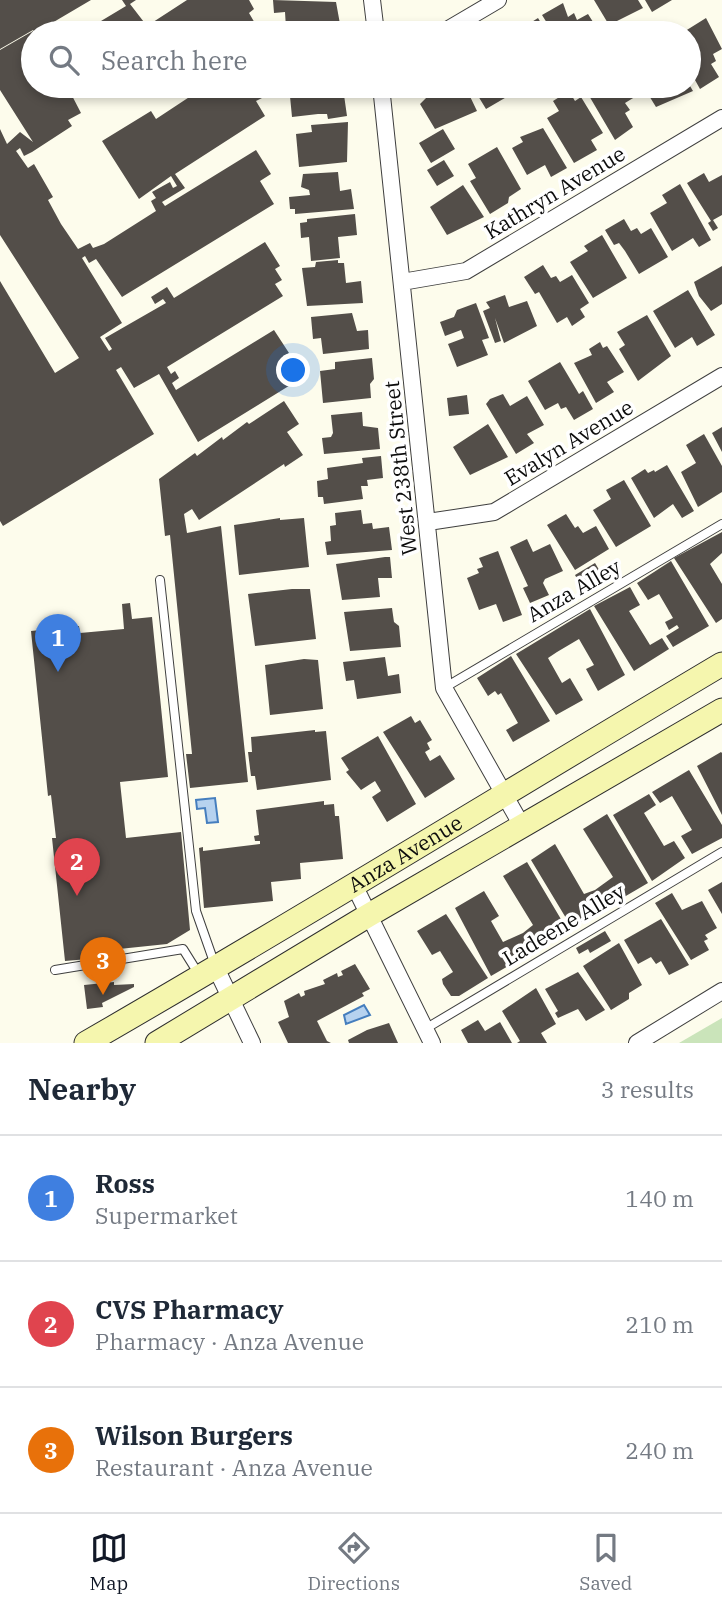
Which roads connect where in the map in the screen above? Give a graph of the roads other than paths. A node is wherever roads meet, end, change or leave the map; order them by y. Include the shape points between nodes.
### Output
1 (372, 0) edge
2 (498, 0) edge
3 (375, 21) edge
4 (462, 21) edge
5 (382, 98) edge
6 (722, 118) edge
7 (402, 282) junction
8 (722, 376) edge
9 (428, 522) junction
10 (722, 524) edge
11 (159, 580) dead end
12 (722, 664) edge
13 (444, 688) junction
14 (722, 710) edge
15 (505, 793) junction
16 (522, 826) junction
17 (722, 852) edge
18 (355, 887) junction
19 (369, 915) junction
20 (55, 970) dead end
21 (208, 973) junction
22 (722, 991) edge
23 (231, 999) junction
24 (428, 1036) edge
25 (86, 1043) edge
26 (157, 1043) edge
27 (252, 1043) edge
28 (637, 1043) edge

1 - 3 street
2 - 4 street
5 - 7 street, West 238th Street
6 - 7 street, Kathryn Avenue via 466,271
7 - 9 street, West 238th Street
8 - 9 street, Evalyn Avenue via 494,512
9 - 13 street, West 238th Street
10 - 13 lane, Anza Alley
11 - 21 lane via 196,911
12 - 15 main road, Anza Avenue
13 - 15 street, West 238th Street
14 - 16 main road, Anza Avenue
15 - 16 street, West 238th Street
15 - 18 main road, Anza Avenue
16 - 19 main road, Anza Avenue
17 - 24 lane, Ladeene Alley
18 - 19 street
18 - 21 main road, Anza Avenue
19 - 23 main road, Anza Avenue
19 - 24 street
20 - 21 lane via 183,949
21 - 23 street
21 - 25 main road, Anza Avenue
22 - 28 street
23 - 26 main road, Anza Avenue
23 - 27 street

